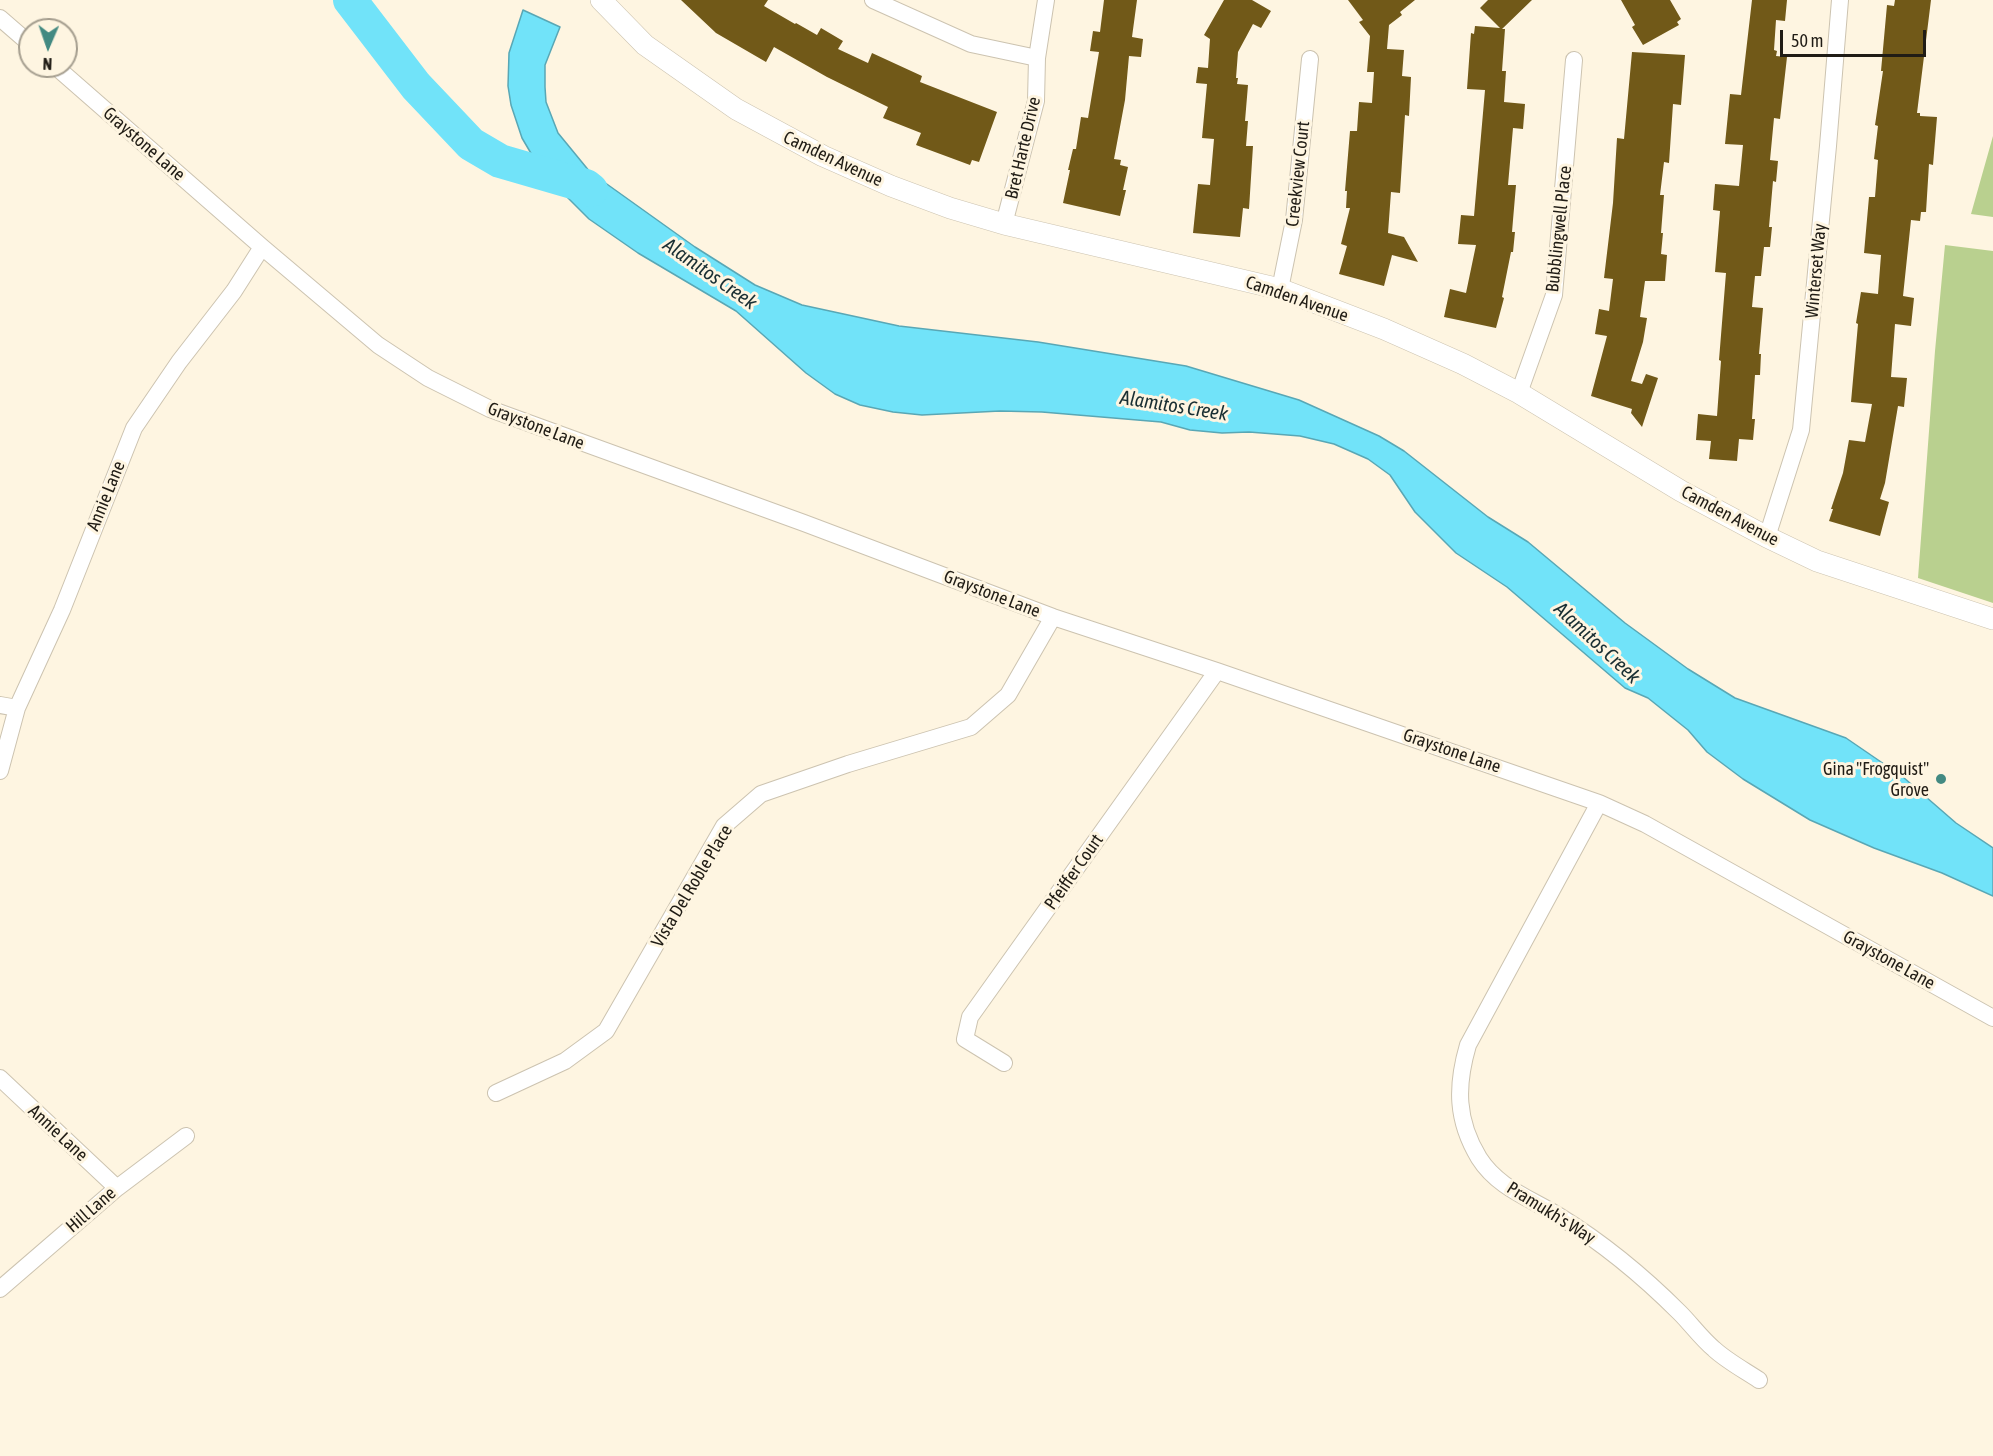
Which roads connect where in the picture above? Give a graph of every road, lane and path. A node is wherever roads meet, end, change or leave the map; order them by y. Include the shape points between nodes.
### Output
1 (601, 0) edge
2 (873, 0) edge
3 (1046, 0) edge
4 (1840, 0) edge
5 (0, 18) edge
6 (18, 34) edge
7 (1037, 58) junction
8 (1310, 59) dead end
9 (1574, 60) dead end
10 (69, 78) edge
11 (1004, 224) junction
12 (262, 247) junction
13 (1280, 289) junction
14 (1520, 393) junction
15 (1767, 537) junction
16 (1053, 617) junction
17 (1993, 619) edge
18 (1217, 671) junction
19 (0, 705) edge
20 (17, 708) junction
21 (0, 771) edge
22 (1599, 803) junction
23 (1993, 1018) edge
24 (1004, 1063) dead end
25 (0, 1078) edge
26 (496, 1093) dead end
27 (186, 1136) dead end
28 (117, 1188) junction
29 (0, 1288) edge
30 (1759, 1380) dead end

1 - 11 street, Camden Avenue via 645,45 771,130 891,186
2 - 7 street via 970,44
3 - 7 street, Bret Harte Drive
4 - 15 street, Winterset Way via 1801,430
5 - 6 street
7 - 11 street, Bret Harte Drive via 1036,101
8 - 13 street, Creekview Court via 1294,220
9 - 14 street, Bubblingwell Place via 1554,295
10 - 12 street, Graystone Lane
11 - 13 street, Camden Avenue
12 - 16 street, Graystone Lane via 378,345 428,378 490,410
12 - 20 street, Annie Lane via 134,428 62,610
13 - 14 street, Camden Avenue via 1384,329
14 - 15 street, Camden Avenue via 1681,491
15 - 17 street, Camden Avenue via 1816,561
16 - 18 street, Graystone Lane
16 - 26 street, Vista Del Roble Place via 1008,695 971,727 761,794 731,819 606,1031 564,1061
18 - 22 street, Graystone Lane
18 - 24 street, Pfeiffer Court via 970,1017 965,1039
19 - 20 street
20 - 21 street, Annie Lane
22 - 23 street, Graystone Lane via 1645,824
22 - 30 street, Pramukh's Way via 1468,1045 1460,1075 1462,1118 1475,1151 1497,1179 1598,1242 1640,1275 1714,1349
25 - 28 street, Annie Lane
27 - 28 street, Hill Lane
28 - 29 street, Hill Lane

